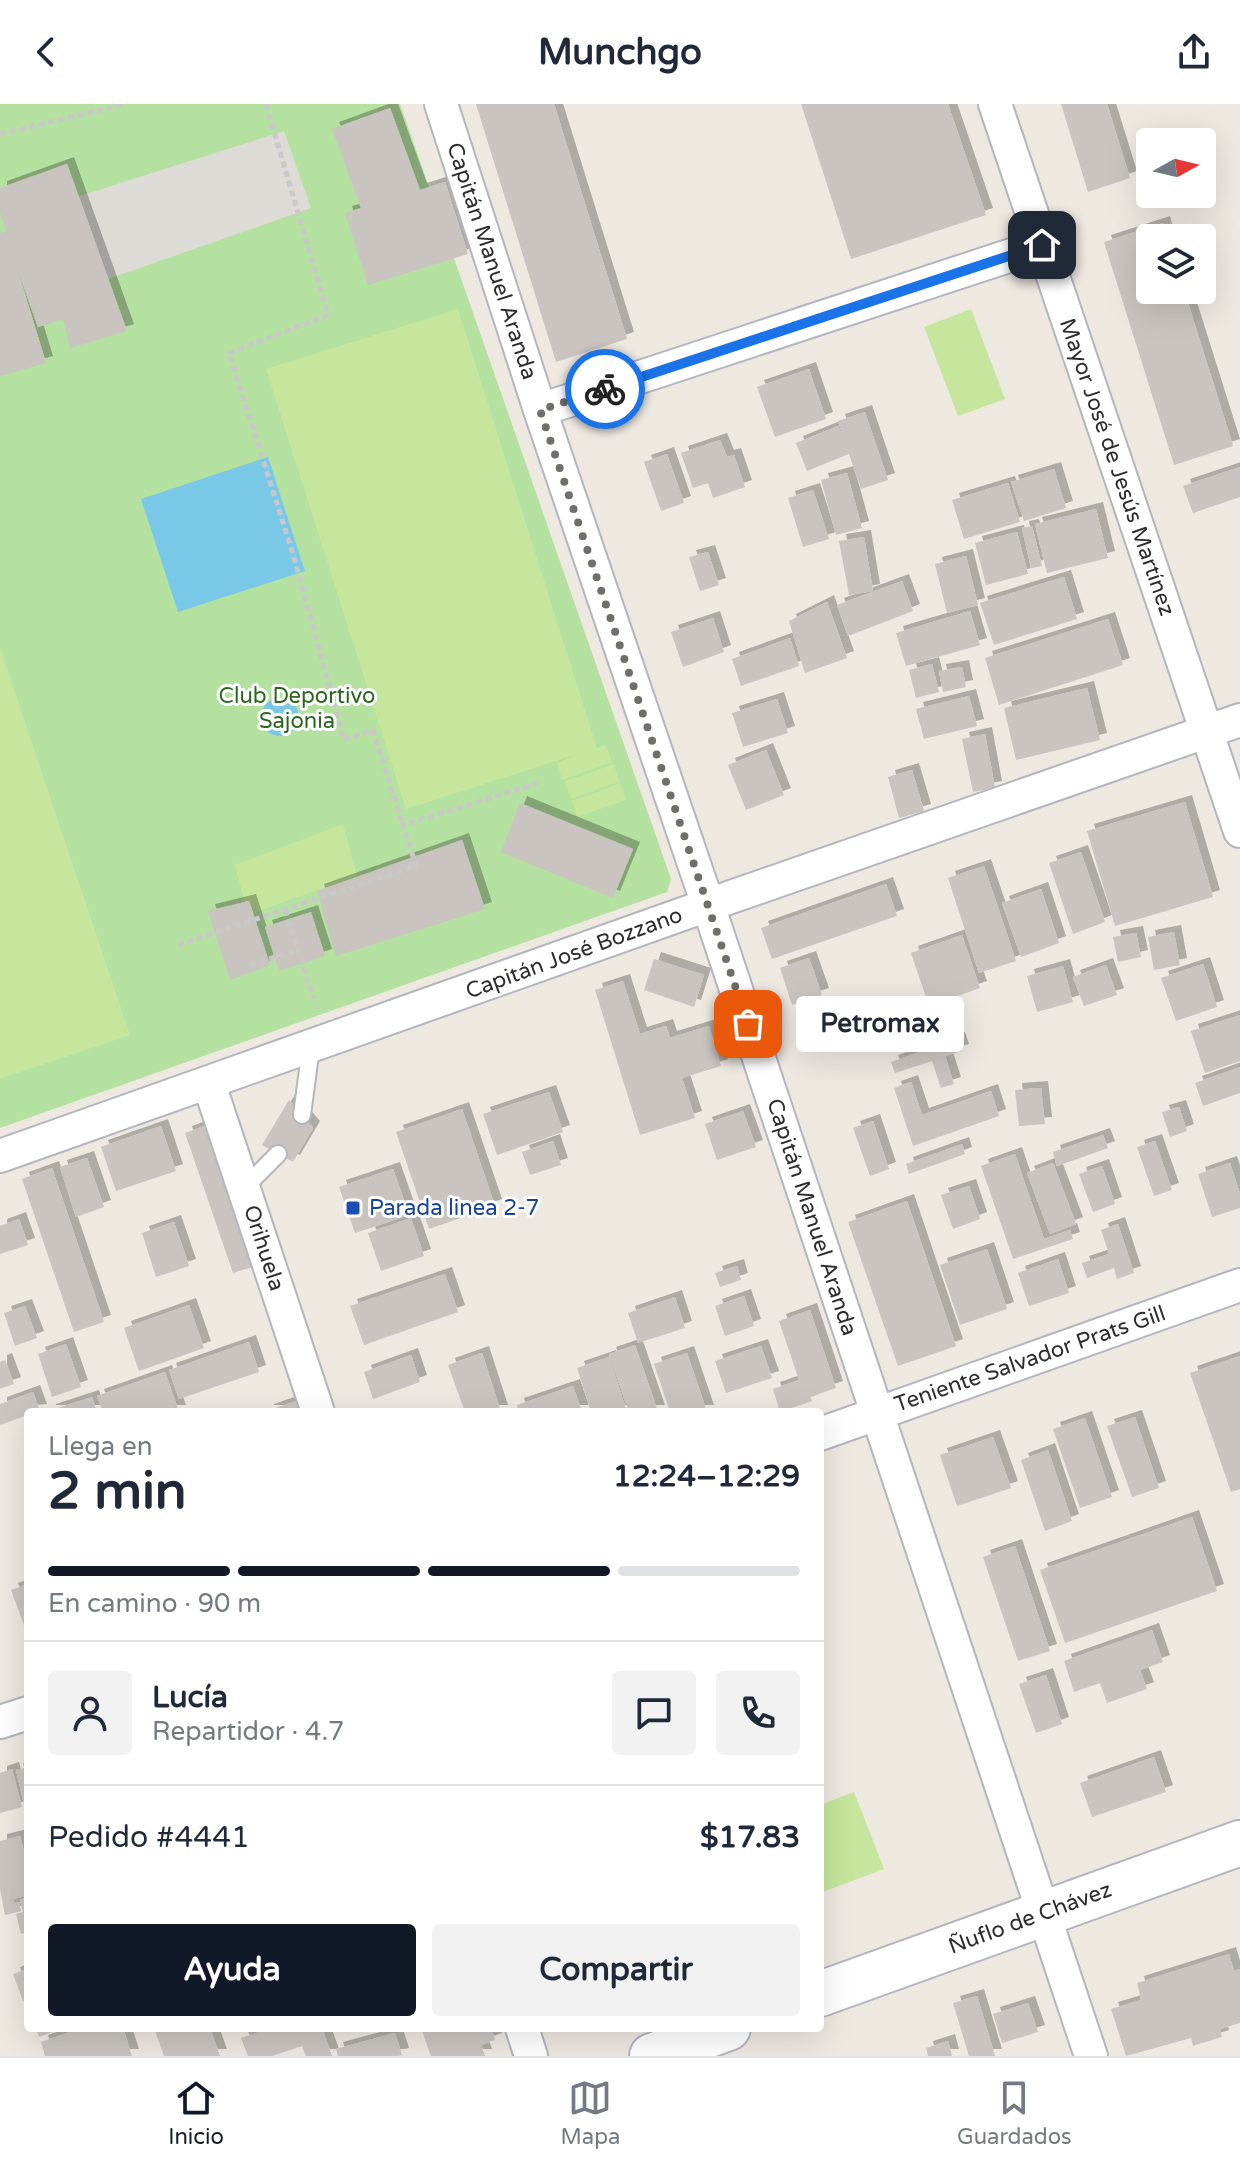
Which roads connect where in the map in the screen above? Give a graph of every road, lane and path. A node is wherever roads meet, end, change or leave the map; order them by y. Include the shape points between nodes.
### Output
1 (126, 104) edge
2 (266, 104) edge
3 (441, 104) edge
4 (995, 104) edge
5 (0, 134) edge
6 (1042, 245) junction
7 (540, 410) junction
8 (1240, 720) edge
9 (1207, 732) junction
10 (541, 782) dead end
11 (403, 825) junction
12 (1240, 831) edge
13 (708, 905) junction
14 (285, 910) junction
15 (178, 945) dead end
16 (298, 950) junction
17 (250, 965) dead end
18 (314, 999) dead end
19 (311, 1047) junction
20 (209, 1084) junction
21 (302, 1115) dead end
22 (278, 1154) dead end
23 (0, 1156) edge
24 (244, 1188) junction
25 (1240, 1285) edge
26 (317, 1408) edge
27 (877, 1413) junction
28 (824, 1433) edge
29 (24, 1714) edge
30 (0, 1722) edge
31 (1240, 1843) edge
32 (1043, 1913) junction
33 (824, 1993) edge
34 (523, 2032) edge
35 (717, 2032) edge
36 (531, 2056) edge
37 (652, 2056) edge
38 (1091, 2056) edge

1 - 5 path
2 - 11 path via 328,315 229,353 293,554 344,740 373,730
3 - 7 street, Capitán Manuel Aranda
4 - 6 street, Mayor José de Jesús Martínez
6 - 7 street
6 - 9 street, Mayor José de Jesús Martínez
7 - 13 street, Capitán Manuel Aranda
8 - 9 street, Capitán José Bozzano
9 - 12 street, Mayor José de Jesús Martínez
9 - 13 street, Capitán José Bozzano
10 - 11 path
11 - 14 path via 416,866
13 - 19 street, Capitán José Bozzano
13 - 27 street, Capitán Manuel Aranda
14 - 15 path
14 - 16 path
16 - 17 path
16 - 18 path
19 - 20 street, Capitán José Bozzano
19 - 21 lane
20 - 23 street, Capitán José Bozzano
20 - 24 street, Orihuela
22 - 24 lane
24 - 26 street, Orihuela
25 - 27 street, Teniente Salvador Prats Gill
27 - 28 street, Teniente Salvador Prats Gill
27 - 32 street, Capitán Manuel Aranda
29 - 30 street
31 - 32 street, Ñuflo de Chávez
32 - 33 street, Ñuflo de Chávez
32 - 38 street, Capitán Manuel Aranda
34 - 36 street
35 - 37 street

